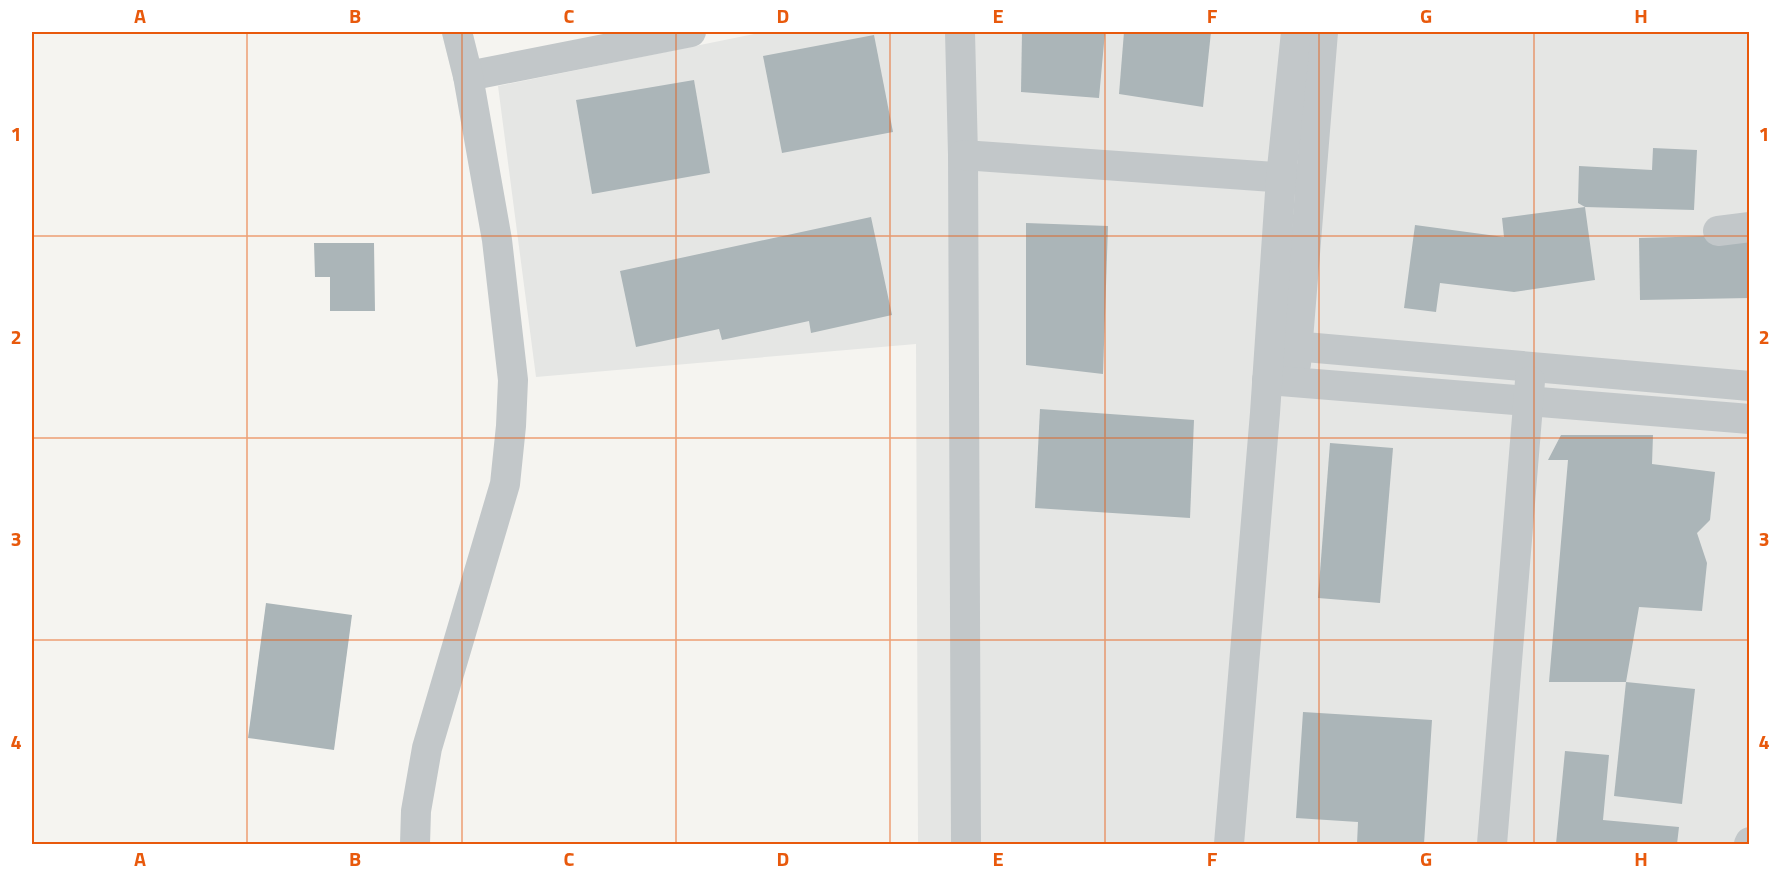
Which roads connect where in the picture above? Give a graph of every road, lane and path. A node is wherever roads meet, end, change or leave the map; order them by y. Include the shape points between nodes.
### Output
1 (457, 32) edge
2 (691, 32) edge
3 (960, 32) edge
4 (1296, 32) edge
5 (1323, 32) edge
6 (468, 76) junction
7 (963, 155) junction
8 (1281, 178) junction
9 (1311, 180) junction
10 (1749, 227) edge
11 (1718, 231) dead end
12 (1283, 345) junction
13 (1532, 367) junction
14 (1281, 381) junction
15 (1749, 386) edge
16 (1528, 401) junction
17 (1749, 419) edge
18 (415, 844) edge
19 (966, 844) edge
20 (1229, 844) edge
21 (1492, 844) edge

1 - 6 street
2 - 6 street
3 - 7 street
4 - 8 street
5 - 9 street
6 - 18 street via 498,240 513,380 511,426 505,484 427,748 416,811
7 - 8 street
7 - 19 street
8 - 9 street
8 - 12 street
9 - 12 street
10 - 11 street
12 - 13 street
12 - 14 street
13 - 15 street
13 - 16 street
14 - 16 street
14 - 20 street via 1265,413
16 - 17 street
16 - 21 street

